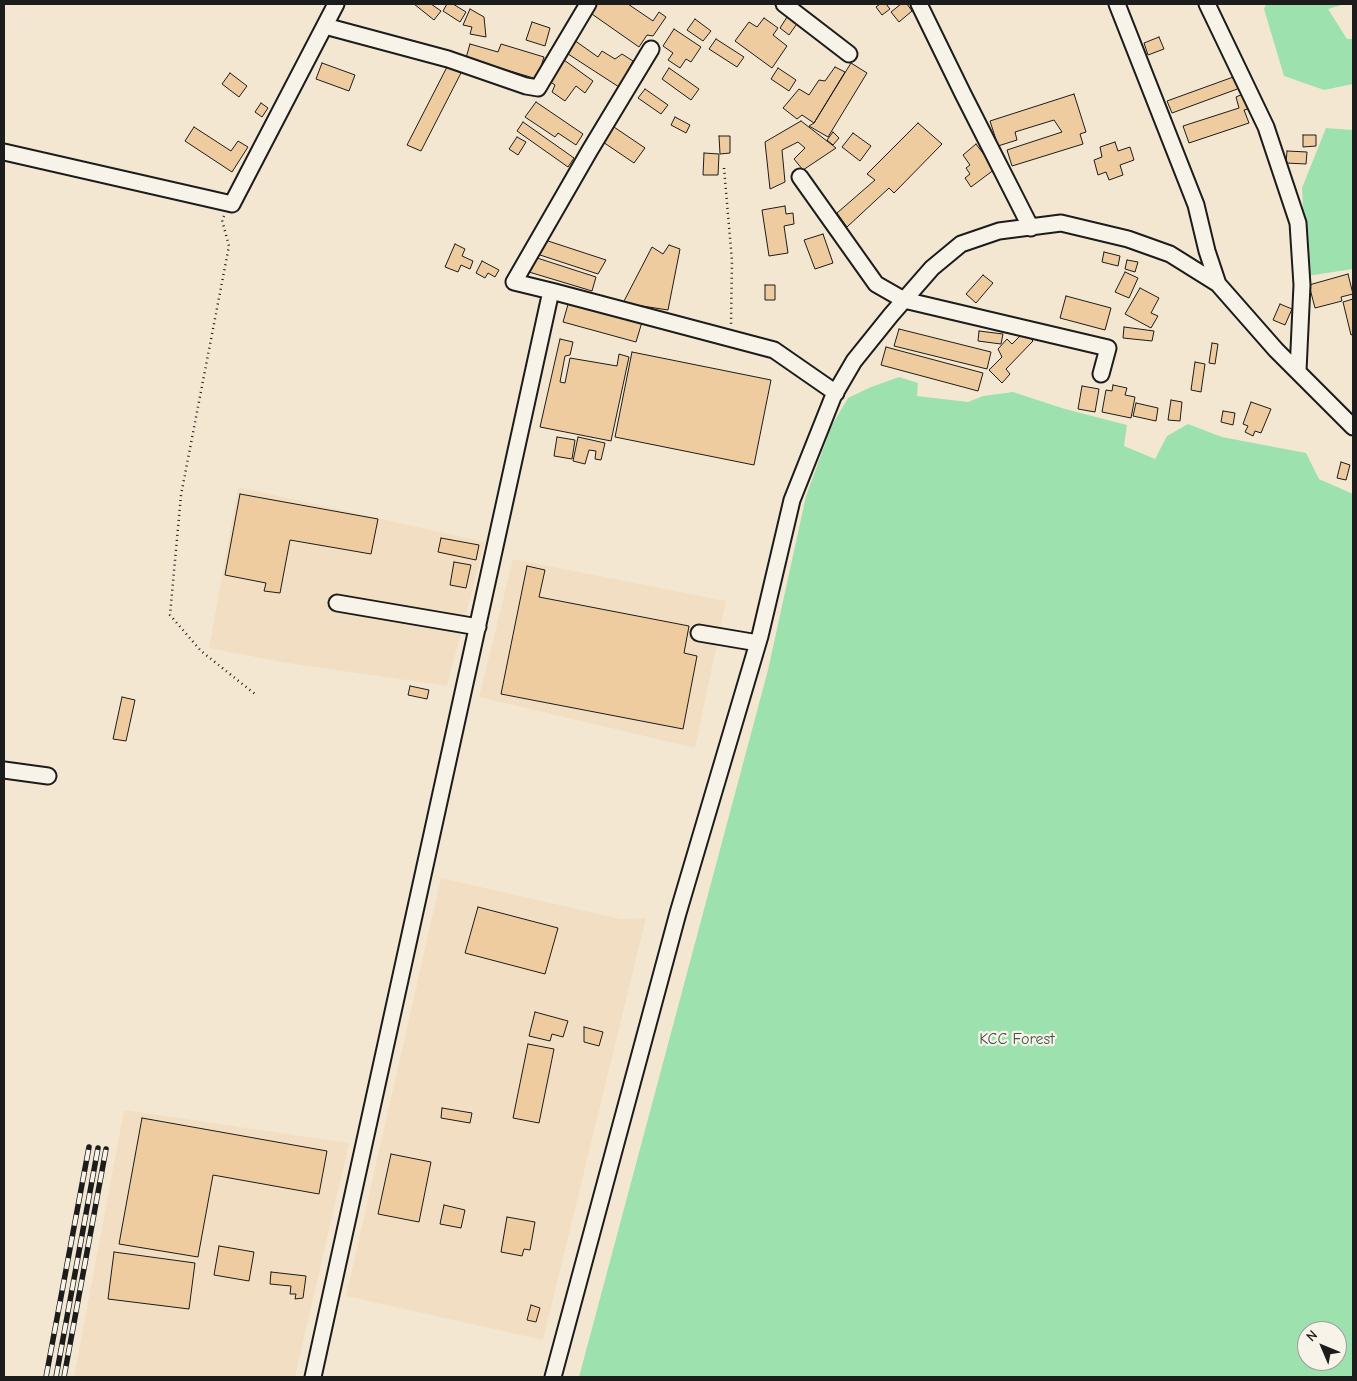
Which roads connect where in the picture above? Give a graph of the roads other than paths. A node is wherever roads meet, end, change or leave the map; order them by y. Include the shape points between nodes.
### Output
1 (336, 4) edge
2 (588, 4) edge
3 (784, 4) edge
4 (919, 4) edge
5 (1117, 4) edge
6 (1207, 4) edge
7 (325, 26) junction
8 (651, 49) dead end
9 (849, 54) dead end
10 (4, 152) edge
11 (800, 177) dead end
12 (1031, 228) junction
13 (1218, 284) junction
14 (551, 291) junction
15 (904, 300) junction
16 (1298, 371) junction
17 (1101, 374) dead end
18 (836, 392) junction
19 (1353, 427) edge
20 (337, 603) dead end
21 (478, 627) junction
22 (699, 633) dead end
23 (758, 643) junction
24 (4, 770) edge
25 (48, 776) dead end
26 (313, 1377) edge
27 (553, 1377) edge

1 - 7 street
2 - 7 street via 538,88 448,59
3 - 9 street
4 - 12 street
5 - 13 street via 1196,205
6 - 16 street via 1266,127 1298,223 1302,285
7 - 10 street via 232,204
8 - 14 street via 514,282
11 - 15 street via 876,284
12 - 13 street via 1061,223 1128,239 1170,254
12 - 15 street via 999,231 961,244 932,268
13 - 16 street
14 - 18 street via 774,350
14 - 21 street
15 - 17 street via 1108,348
15 - 18 street via 854,361
16 - 19 street
18 - 23 street via 792,500
20 - 21 street
21 - 26 street
22 - 23 street
23 - 27 street via 678,913
24 - 25 street

